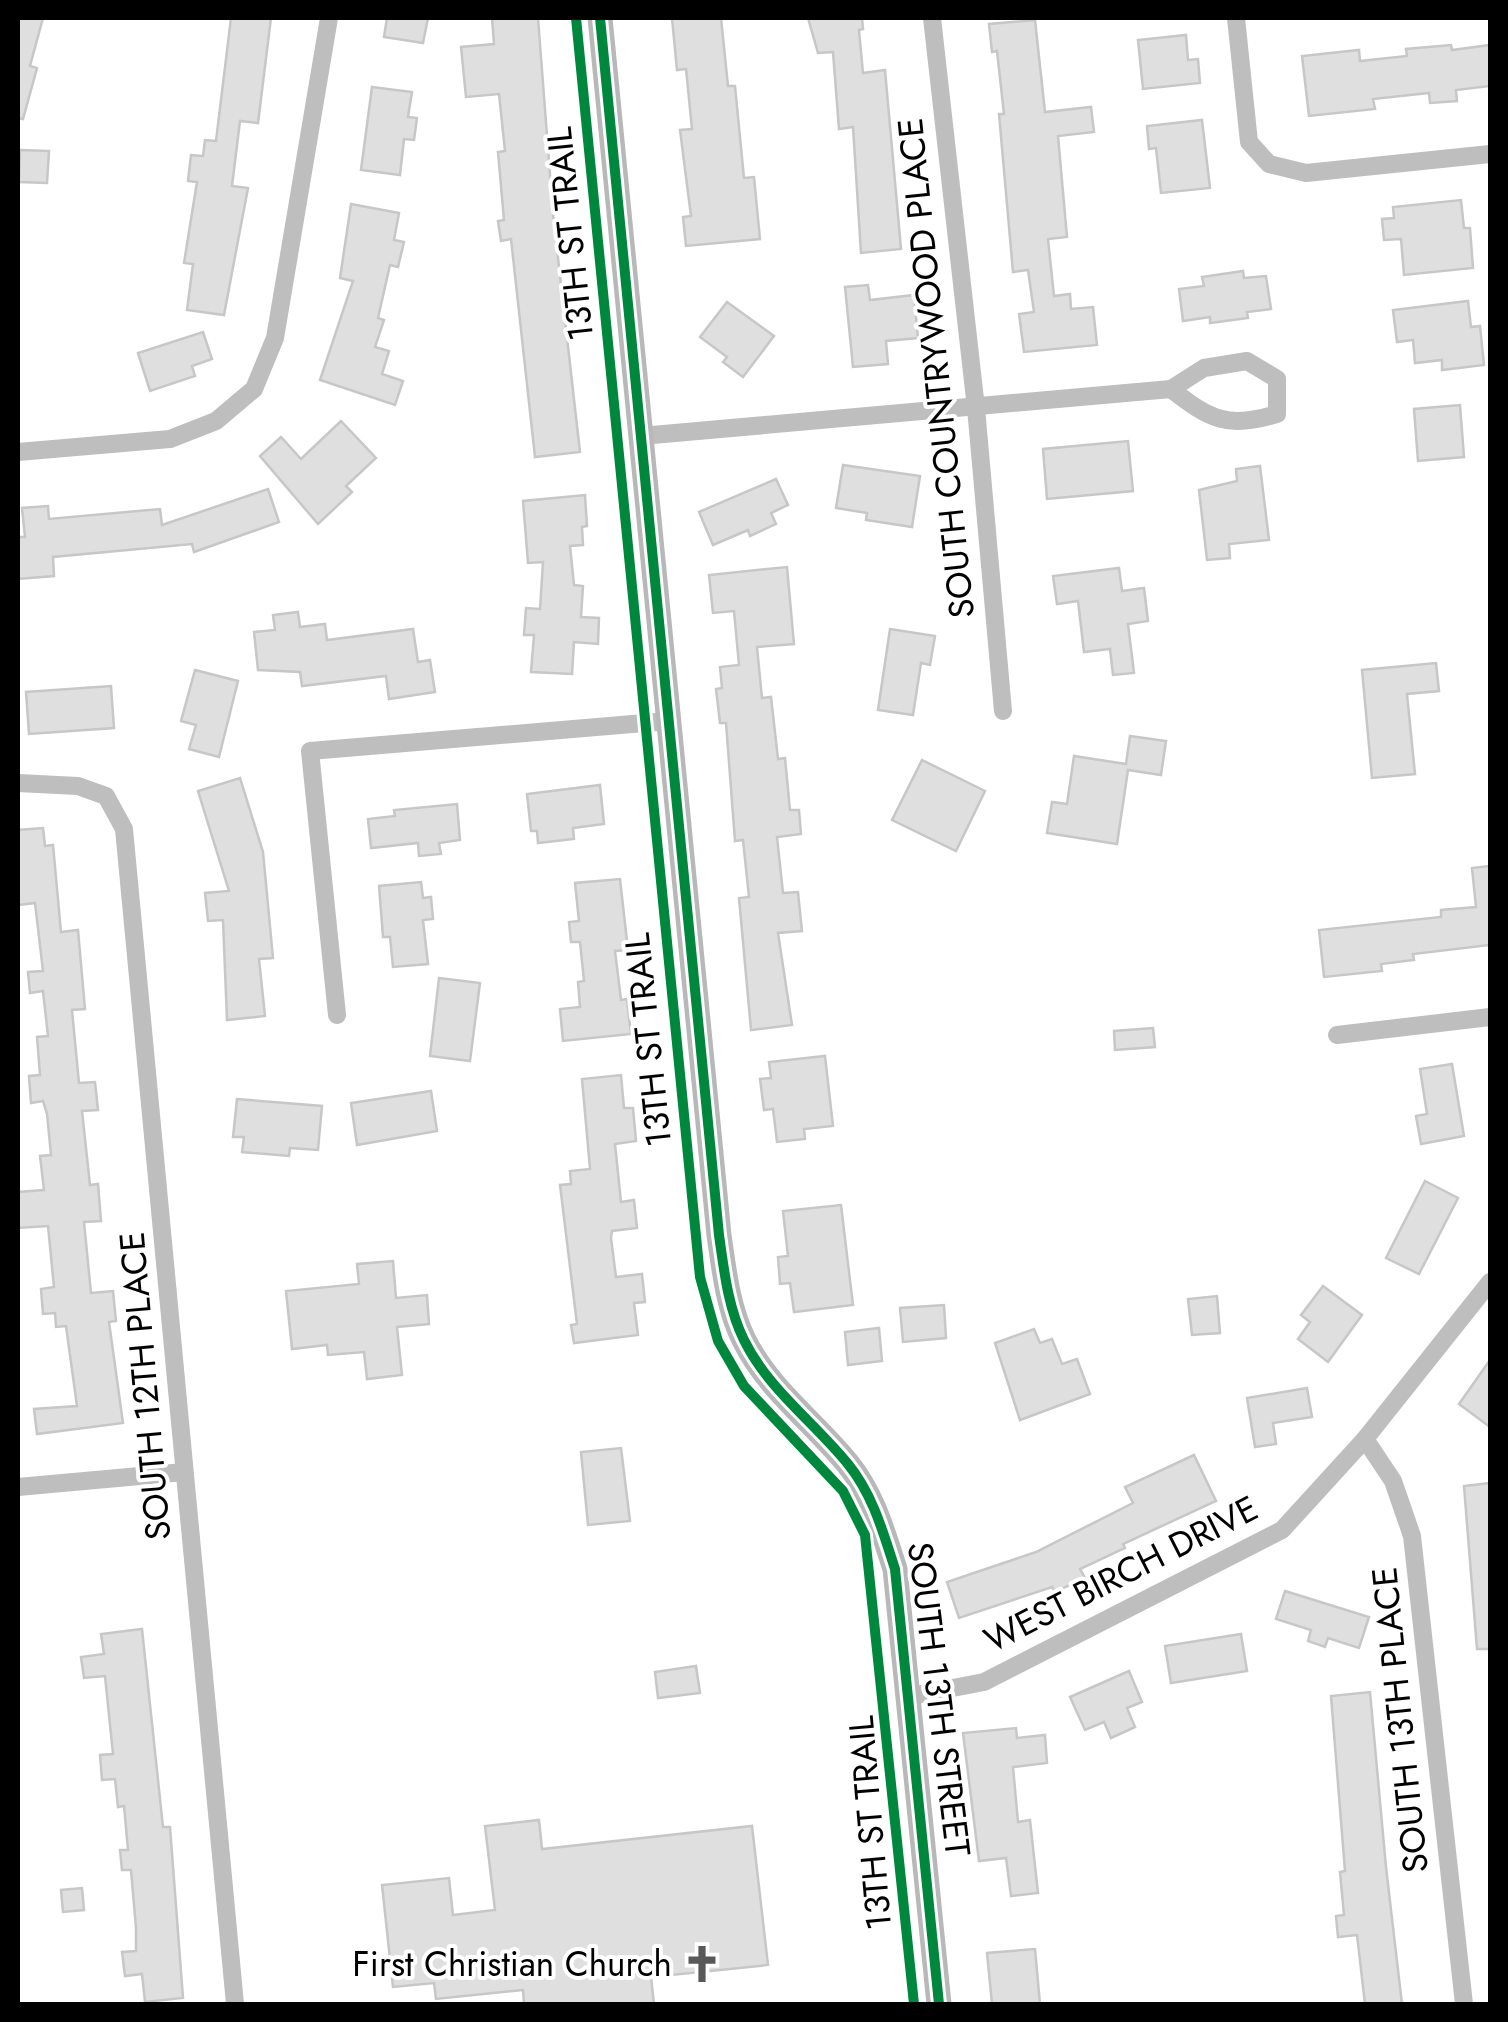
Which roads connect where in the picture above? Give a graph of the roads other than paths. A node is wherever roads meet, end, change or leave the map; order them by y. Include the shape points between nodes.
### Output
1 (329, 18) edge
2 (600, 18) edge
3 (932, 18) edge
4 (1236, 18) edge
5 (1490, 154) edge
6 (1171, 389) junction
7 (976, 408) junction
8 (641, 436) junction
9 (18, 452) edge
10 (1003, 712) dead end
11 (668, 722) junction
12 (18, 783) edge
13 (337, 1015) dead end
14 (1490, 1016) edge
15 (1337, 1035) dead end
16 (1490, 1282) edge
17 (1365, 1439) junction
18 (184, 1472) junction
19 (18, 1487) edge
20 (910, 1696) junction
21 (236, 2004) edge
22 (940, 2004) edge
23 (1464, 2004) edge

1 - 9 street via 275,338 254,389 216,422 170,439
2 - 8 street, SOUTH 13TH STREET
3 - 7 street, SOUTH COUNTRYWOOD PLACE
4 - 5 street via 1249,142 1269,164 1306,173
6 - 6 street via 1197,409 1242,425 1277,414 1277,379 1247,361 1204,368
6 - 7 street
7 - 8 street
7 - 10 street, SOUTH COUNTRYWOOD PLACE
8 - 11 street, SOUTH 13TH STREET
11 - 13 street via 310,751
11 - 20 street, SOUTH 13TH STREET via 728,1294 743,1339 769,1380 849,1466 876,1509 895,1570
12 - 18 street, SOUTH 12TH PLACE via 78,786 106,796 124,829
14 - 15 street
16 - 17 street, WEST BIRCH DRIVE
17 - 20 street, WEST BIRCH DRIVE via 1282,1530 984,1682
17 - 23 street, SOUTH 13TH PLACE via 1393,1481 1412,1536
18 - 19 street
18 - 21 street, SOUTH 12TH PLACE
20 - 22 street, SOUTH 13TH STREET

